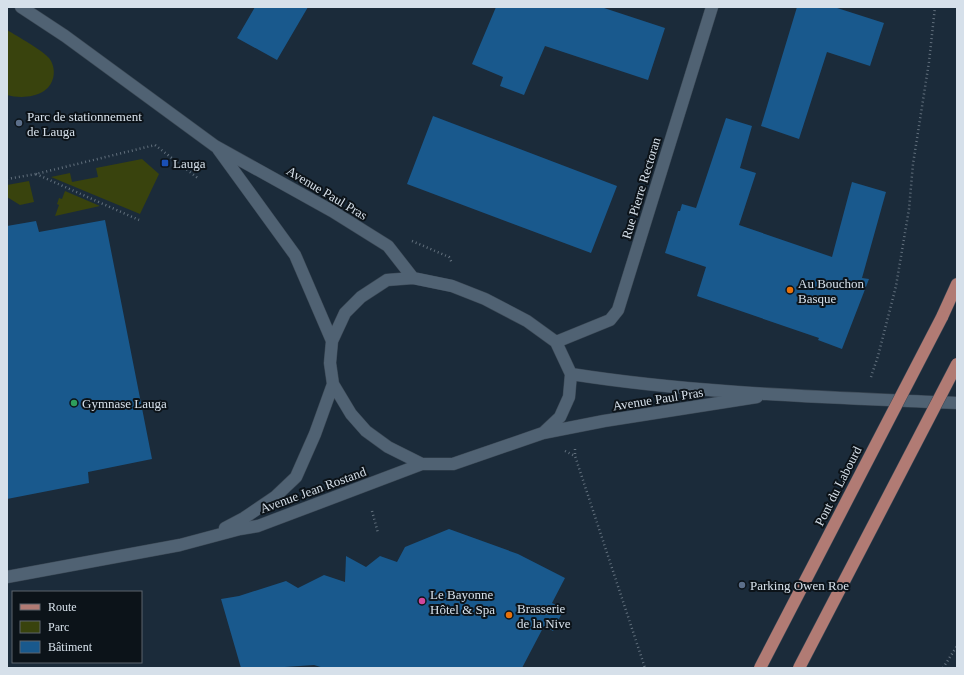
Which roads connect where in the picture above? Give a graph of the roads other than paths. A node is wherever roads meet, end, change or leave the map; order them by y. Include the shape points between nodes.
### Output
1 (21, 7) edge
2 (712, 7) edge
3 (215, 146) junction
4 (413, 278) junction
5 (957, 284) edge
6 (332, 341) junction
7 (556, 342) junction
8 (957, 364) edge
9 (571, 374) junction
10 (333, 384) junction
11 (777, 394) junction
12 (957, 403) edge
13 (543, 433) junction
14 (422, 464) junction
15 (212, 536) junction
16 (7, 577) edge
17 (760, 668) edge
18 (799, 668) edge

1 - 3 street, Avenue Paul Pras via 65,36
2 - 7 street, Rue Pierre Rectoran via 618,310 610,320
3 - 4 street, Avenue Paul Pras via 318,203 388,246
3 - 6 street, Avenue Paul Pras via 295,255
4 - 6 street via 387,280 361,297 345,313
4 - 7 street via 452,286 485,299 527,321
5 - 17 main road, Pont du Labourd, bridge
6 - 10 street via 330,363
7 - 9 street
8 - 18 main road, bridge
9 - 11 street, Avenue Paul Pras via 626,383
9 - 13 street via 569,397 560,417
10 - 14 street via 351,414 366,431 388,447
10 - 15 street, Avenue Jean Rostand via 296,477 275,497
11 - 12 street, Avenue Paul Pras
11 - 13 street, Avenue Paul Pras
13 - 14 street, Avenue Paul Pras via 453,464
14 - 15 street, Avenue Jean Rostand via 258,526
15 - 16 street, Avenue Jean Rostand via 180,545

